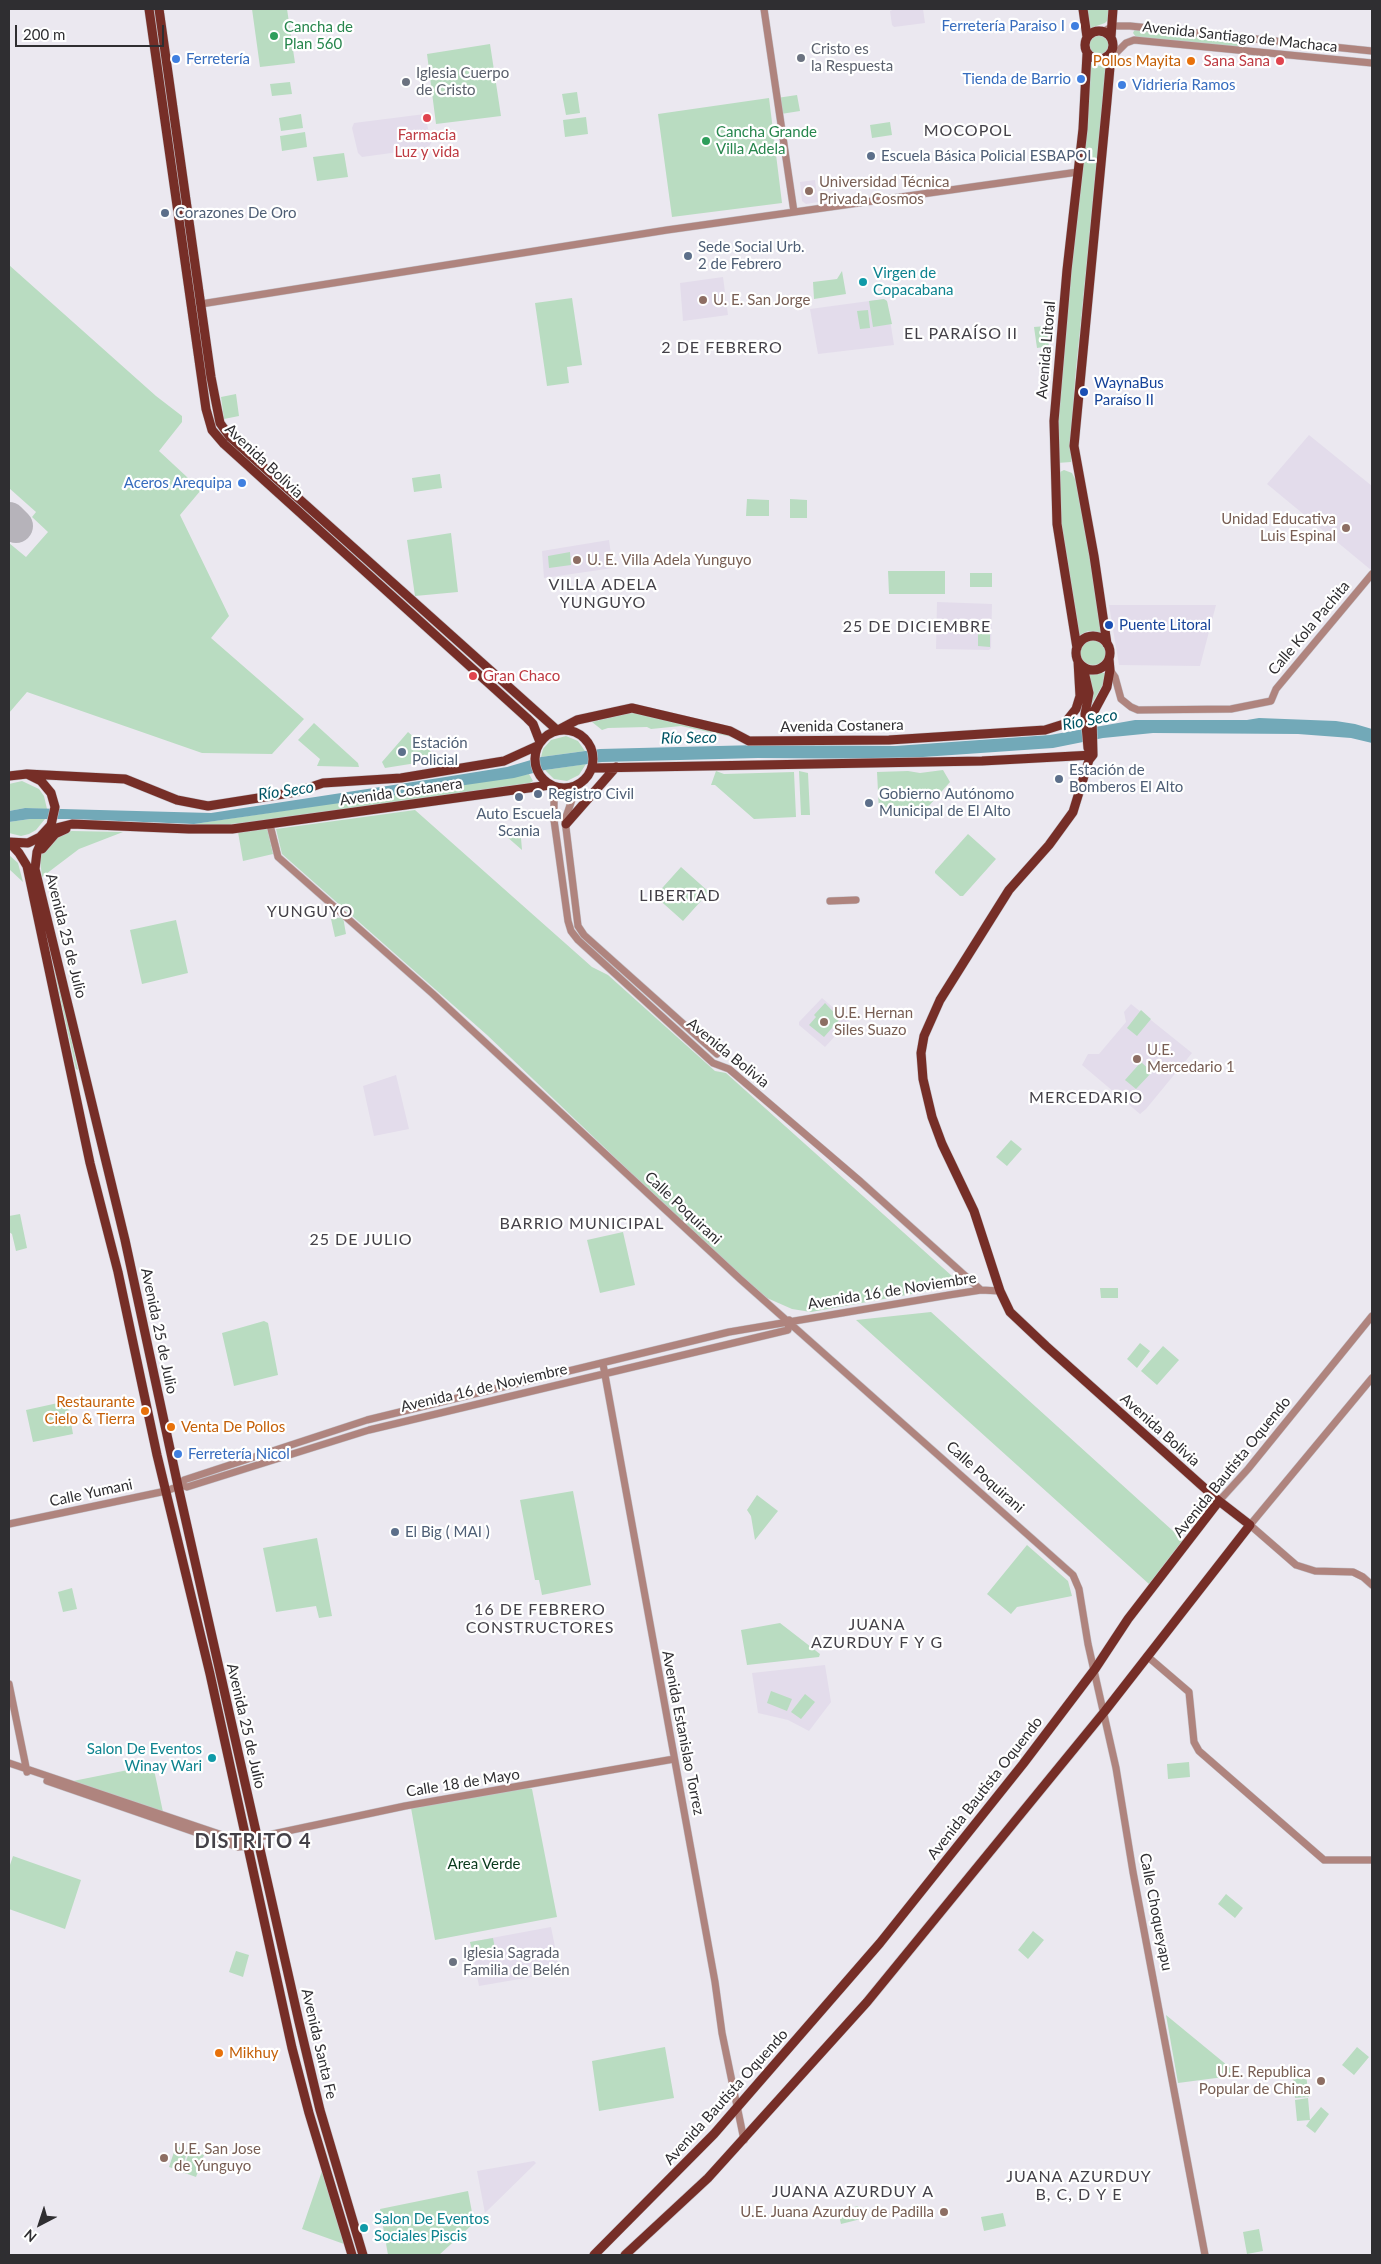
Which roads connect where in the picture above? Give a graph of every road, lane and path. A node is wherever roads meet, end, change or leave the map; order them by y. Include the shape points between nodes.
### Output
1 (149, 9) edge
2 (159, 9) edge
3 (764, 9) edge
4 (1083, 9) edge
5 (1113, 9) edge
6 (1112, 26) junction
7 (1130, 26) junction
8 (1107, 34) junction
9 (1087, 37) junction
10 (1130, 40) junction
11 (1372, 51) edge
12 (1088, 54) junction
13 (1110, 55) junction
14 (1372, 63) edge
15 (1078, 172) junction
16 (794, 212) junction
17 (201, 304) junction
18 (1372, 574) edge
19 (1107, 644) junction
20 (1077, 648) junction
21 (1109, 658) junction
22 (1081, 664) junction
23 (1110, 670) junction
24 (1089, 723) junction
25 (558, 730) junction
26 (537, 746) junction
27 (1090, 757) junction
28 (593, 766) junction
29 (616, 767) junction
30 (27, 774) junction
31 (9, 776) edge
32 (550, 784) junction
33 (577, 785) junction
34 (270, 824) junction
35 (566, 824) junction
36 (133, 827) junction
37 (46, 832) junction
38 (9, 842) edge
39 (9, 850) edge
40 (40, 886) junction
41 (30, 887) junction
42 (856, 900) dead end
43 (830, 901) dead end
44 (717, 1054) dead end
45 (981, 1290) junction
46 (1000, 1291) junction
47 (1372, 1316) edge
48 (789, 1320) junction
49 (603, 1364) junction
50 (605, 1374) junction
51 (1372, 1378) edge
52 (180, 1486) junction
53 (166, 1491) junction
54 (1219, 1501) junction
55 (9, 1524) edge
56 (1250, 1525) junction
57 (1073, 1575) joint
58 (1372, 1585) edge
59 (1147, 1656) junction
60 (1095, 1669) junction
61 (9, 1684) edge
62 (1105, 1711) junction
63 (674, 1759) junction
64 (9, 1763) edge
65 (9, 1767) edge
66 (27, 1772) junction
67 (258, 1841) junction
68 (248, 1843) junction
69 (1372, 1860) edge
70 (739, 2107) junction
71 (744, 2140) junction
72 (352, 2255) edge
73 (364, 2255) edge
74 (594, 2255) edge
75 (625, 2255) edge
76 (1205, 2255) edge

1 - 26 main road, Avenida Bolivia via 206,409 212,430 528,718 533,724
2 - 17 main road, Avenida Bolivia
3 - 16 street
4 - 9 main road
5 - 6 main road
6 - 7 street, Avenida Santiago de Machaca
6 - 8 main road
7 - 10 street
7 - 11 street, Avenida Santiago de Machaca
8 - 9 main road via 1093,32
8 - 13 main road via 1113,44
9 - 12 main road via 1085,46
10 - 13 street, Avenida Santiago de Machaca
10 - 14 street, Avenida Santiago de Machaca
12 - 13 main road via 1098,60
12 - 15 main road, Avenida Litoral
13 - 19 main road via 1074,446
15 - 16 street
15 - 20 main road, Avenida Litoral via 1053,440 1057,524
16 - 17 street
17 - 25 main road, Avenida Bolivia via 218,416 225,432
18 - 23 street, Calle Kola Pachita via 1276,689 1271,701 1231,709 1138,710 1121,699
19 - 20 main road via 1101,638 1088,637
19 - 21 main road
20 - 22 main road
21 - 22 main road via 1098,669
21 - 23 main road
22 - 24 main road via 1090,692
22 - 25 main road, Avenida Costanera via 1080,696 1076,709 1064,724 1045,730 889,740 749,741 730,731 632,708 577,720
23 - 24 main road via 1107,687
24 - 27 main road
25 - 26 main road via 547,735
25 - 28 main road via 579,734 590,744
26 - 30 main road, Avenida Costanera via 498,762 401,778 323,782 296,792 208,806 177,800 125,779
26 - 32 main road via 537,770
27 - 29 main road via 830,765
27 - 46 main road, Avenida Bolivia via 1067,822 1009,890 940,1000 924,1036 922,1064 932,1117 974,1211
28 - 29 main road
28 - 33 main road via 588,776
29 - 35 main road
30 - 31 main road, Avenida Costanera
30 - 37 main road, Avenida 25 de Julio via 47,786 55,807 54,819
32 - 33 main road via 568,788
32 - 34 main road, Avenida Costanera
32 - 45 street, Avenida Bolivia via 568,921 578,940 713,1063 729,1069
33 - 35 street, Avenida Bolivia via 567,811
34 - 36 main road, Avenida Costanera via 206,829
34 - 48 street, Calle Poquirani via 278,857 433,994
35 - 44 street, Avenida Bolivia via 578,926 584,935
36 - 37 main road, Avenida Costanera via 72,824
36 - 40 main road via 66,829 55,834 42,848 39,858
37 - 38 main road, Avenida Costanera via 28,843
37 - 40 main road, Avenida 25 de Julio via 34,861
38 - 41 main road, Avenida 25 de Julio via 24,859
39 - 41 main road via 20,862
40 - 52 main road, Avenida 25 de Julio
41 - 53 main road, Avenida 25 de Julio
42 - 43 street
45 - 46 street, Avenida 16 de Noviembre
45 - 48 street, Avenida 16 de Noviembre
46 - 54 main road, Avenida Bolivia via 1010,1312
47 - 54 street, Avenida Bautista Oquendo
48 - 49 street, Avenida 16 de Noviembre
48 - 50 street, Avenida 16 de Noviembre via 788,1330
48 - 57 street, Calle Poquirani
49 - 50 street, Avenida Estanislao Torrez
49 - 52 street, Avenida 16 de Noviembre via 367,1420 184,1480
50 - 52 street, Avenida 16 de Noviembre via 369,1430 196,1485
50 - 63 street, Avenida Estanislao Torrez
51 - 56 street
52 - 53 street, Calle Yumani
52 - 67 main road, Avenida 25 de Julio
53 - 55 street, Calle Yumani
53 - 68 main road, Avenida 25 de Julio
54 - 56 main road, Avenida Bolivia
54 - 60 main road, Avenida Bautista Oquendo via 1128,1619
56 - 58 street, Avenida Bolivia via 1296,1565 1316,1571 1353,1572
56 - 59 main road
57 - 60 street, Calle Choqueyapu via 1080,1589
59 - 62 main road
59 - 69 street via 1189,1692 1194,1742 1199,1751 1324,1860
60 - 62 street, Calle Choqueyapu
60 - 70 main road, Avenida Bautista Oquendo via 880,1944
61 - 66 street
62 - 71 main road via 873,1995
62 - 76 street, Calle Choqueyapu
63 - 67 street, Calle 18 de Mayo via 404,1806
63 - 70 street, Avenida Estanislao Torrez via 722,2033
64 - 66 street
65 - 66 street
66 - 68 street
67 - 68 street, Calle 18 de Mayo
67 - 73 main road, Avenida Santa Fe via 315,2091
68 - 72 main road, Avenida Santa Fe via 307,2106
70 - 71 street, Avenida Estanislao Torrez
70 - 74 main road, Avenida Bautista Oquendo
71 - 75 main road

